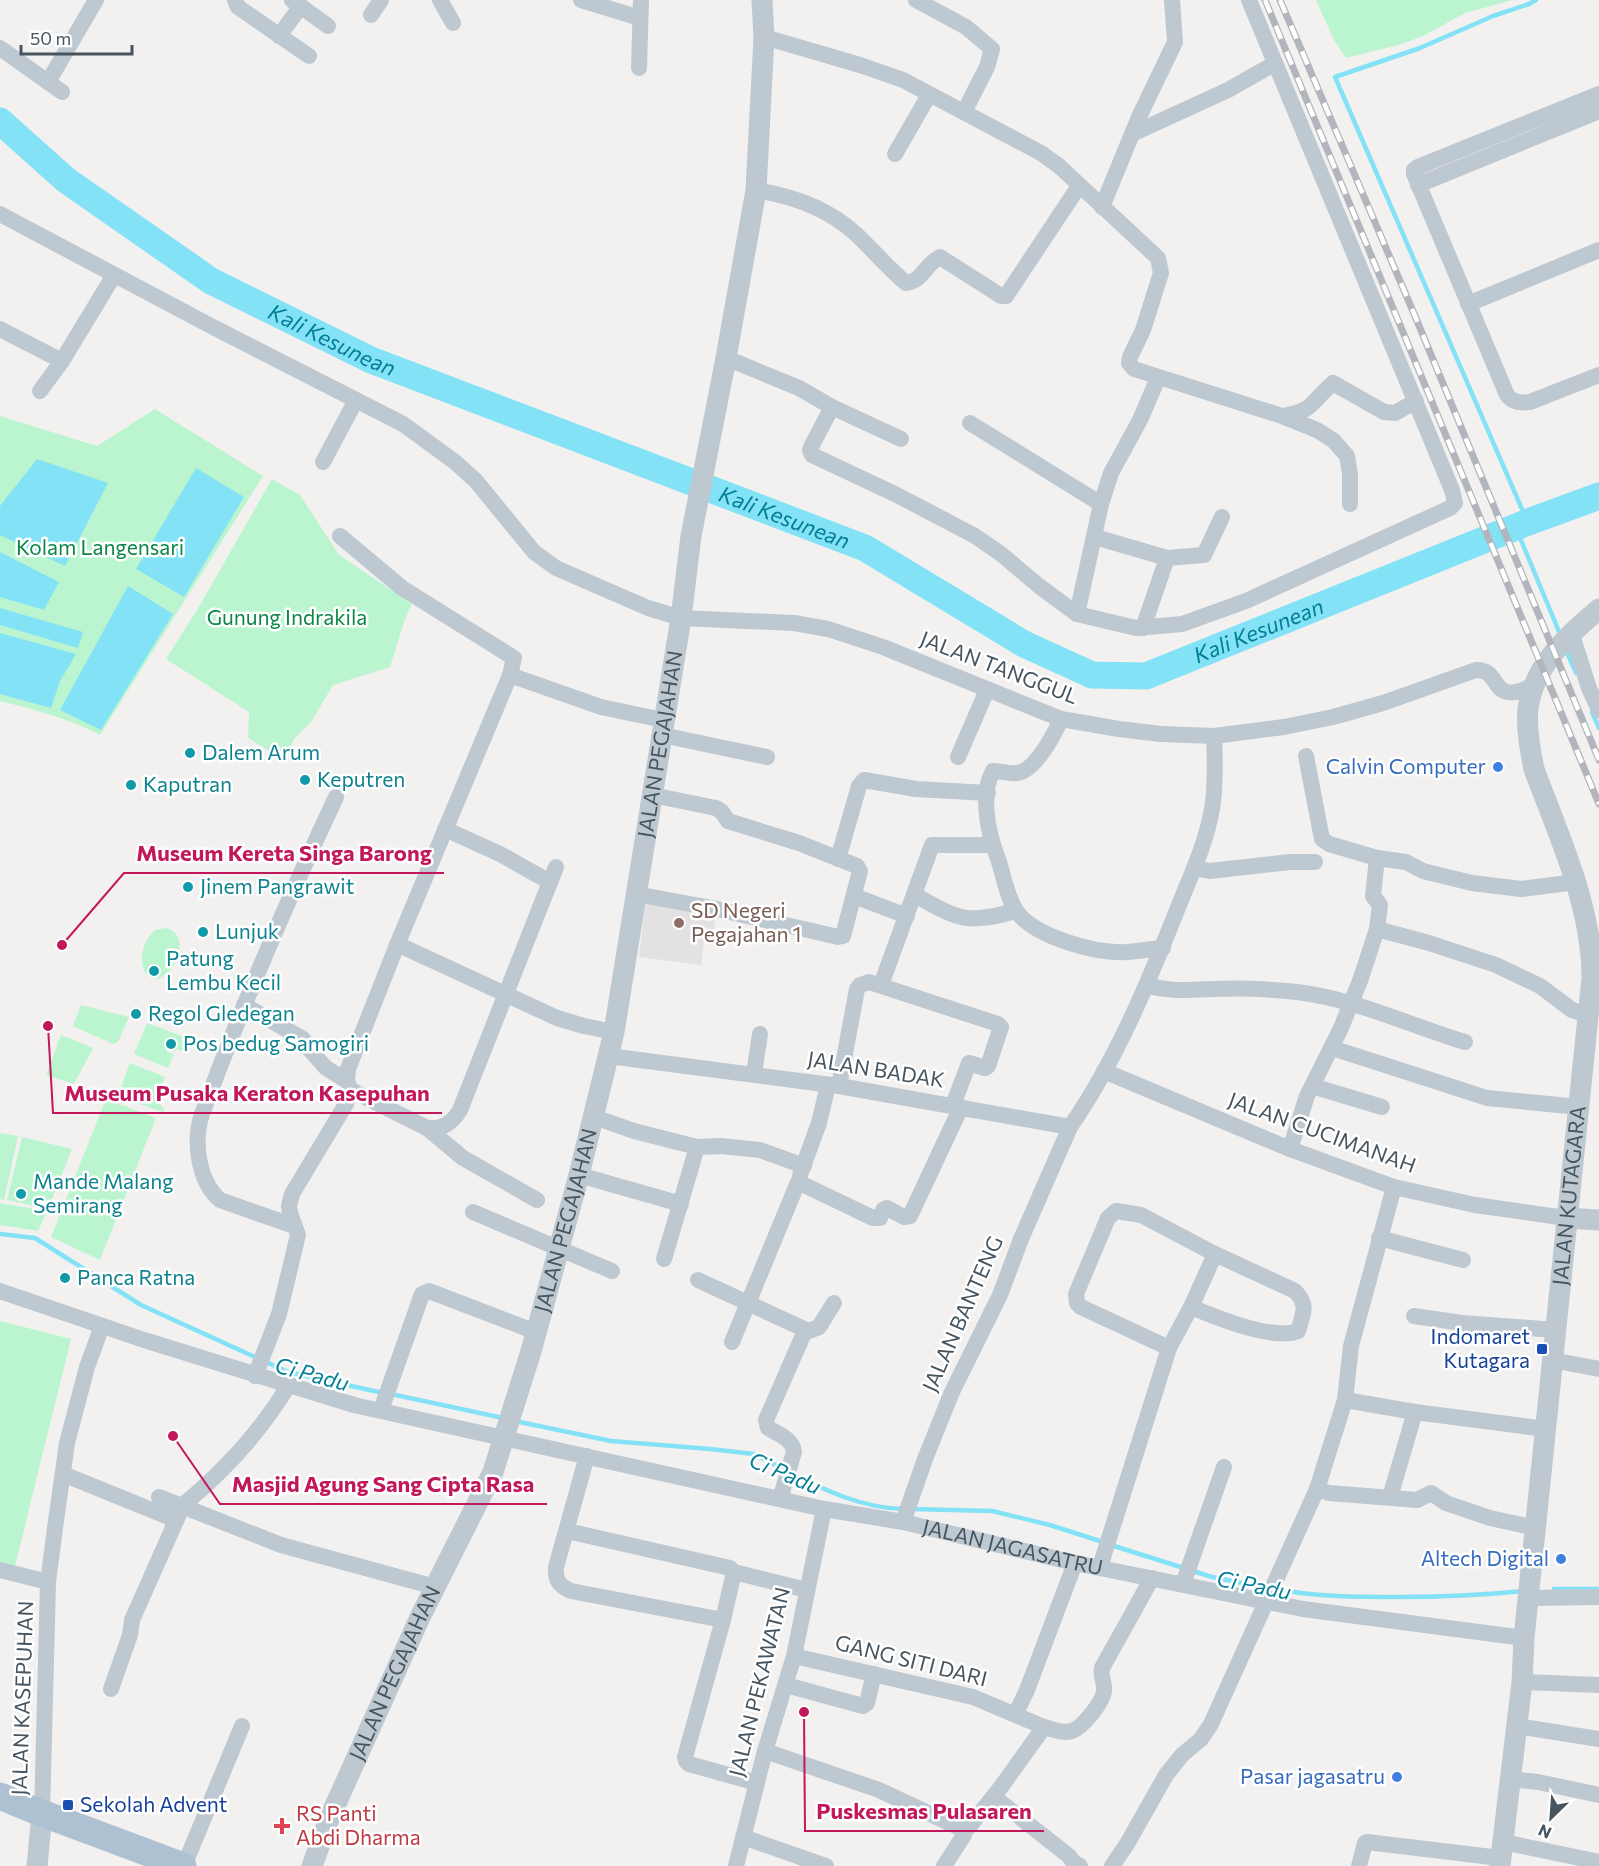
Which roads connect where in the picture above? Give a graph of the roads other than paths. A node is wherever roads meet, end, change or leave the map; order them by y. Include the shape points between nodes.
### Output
1 (96, 0) edge
2 (235, 0) edge
3 (381, 0) edge
4 (440, 0) edge
5 (581, 0) edge
6 (641, 0) edge
7 (762, 0) edge
8 (916, 0) edge
9 (1172, 0) edge
10 (1249, 0) edge
11 (296, 3) edge
12 (372, 15) dead end
13 (640, 18) junction
14 (453, 23) dead end
15 (328, 26) dead end
16 (279, 36) junction
17 (764, 37) junction
18 (0, 48) edge
19 (309, 56) dead end
20 (1274, 64) junction
21 (639, 68) dead end
22 (1599, 94) edge
23 (929, 95) junction
24 (1599, 111) edge
25 (964, 112) junction
26 (1132, 134) junction
27 (895, 154) dead end
28 (1418, 185) junction
29 (1079, 186) junction
30 (756, 190) junction
31 (1102, 207) junction
32 (0, 214) edge
33 (1599, 250) edge
34 (114, 275) junction
35 (1468, 304) junction
36 (0, 328) edge
37 (726, 358) junction
38 (62, 361) junction
39 (1599, 375) edge
40 (1158, 378) junction
41 (40, 391) dead end
42 (356, 400) junction
43 (1416, 401) junction
44 (832, 407) junction
45 (1282, 416) junction
46 (970, 423) dead end
47 (901, 439) dead end
48 (323, 462) dead end
49 (1101, 504) junction
50 (1350, 504) dead end
51 (1222, 517) dead end
52 (340, 537) dead end
53 (1095, 537) junction
54 (1167, 558) junction
55 (1599, 609) edge
56 (1077, 614) junction
57 (681, 618) junction
58 (1143, 628) junction
59 (1565, 639) junction
60 (510, 675) junction
61 (1535, 685) junction
62 (987, 690) junction
63 (1599, 710) edge
64 (1061, 719) junction
65 (662, 727) junction
66 (1214, 736) junction
67 (1306, 756) dead end
68 (958, 757) dead end
69 (767, 758) dead end
70 (988, 793) junction
71 (652, 795) junction
72 (336, 797) dead end
73 (445, 830) junction
74 (993, 845) junction
75 (1377, 858) junction
76 (838, 859) junction
77 (1315, 862) dead end
78 (1194, 868) junction
79 (1576, 882) junction
80 (636, 894) junction
81 (915, 895) junction
82 (854, 896) junction
83 (1015, 911) junction
84 (907, 916) junction
85 (1377, 929) junction
86 (397, 944) junction
87 (1163, 948) junction
88 (881, 985) junction
89 (1146, 985) junction
90 (505, 995) junction
91 (1351, 1003) junction
92 (244, 1005) junction
93 (1589, 1015) junction
94 (614, 1032) junction
95 (760, 1034) dead end
96 (1465, 1042) dead end
97 (1332, 1048) junction
98 (609, 1056) junction
99 (1104, 1071) junction
100 (754, 1074) junction
101 (349, 1086) junction
102 (834, 1086) junction
103 (1312, 1086) junction
104 (957, 1106) junction
105 (1382, 1107) dead end
106 (1579, 1107) junction
107 (594, 1117) junction
108 (1070, 1127) junction
109 (428, 1128) junction
110 (697, 1147) junction
111 (1290, 1149) junction
112 (801, 1174) junction
113 (579, 1175) junction
114 (1394, 1187) junction
115 (537, 1200) dead end
116 (681, 1204) junction
117 (473, 1212) dead end
118 (1566, 1218) junction
119 (1599, 1220) edge
120 (294, 1226) junction
121 (1379, 1239) junction
122 (559, 1248) junction
123 (1215, 1254) junction
124 (664, 1258) dead end
125 (1462, 1260) dead end
126 (612, 1271) dead end
127 (698, 1280) dead end
128 (0, 1291) edge
129 (748, 1303) junction
130 (834, 1303) dead end
131 (1191, 1307) junction
132 (1414, 1316) dead end
133 (102, 1326) junction
134 (806, 1330) junction
135 (1556, 1330) junction
136 (536, 1332) junction
137 (732, 1342) dead end
138 (1169, 1348) junction
139 (1552, 1360) junction
140 (1599, 1369) edge
141 (257, 1371) junction
142 (288, 1386) junction
143 (1345, 1400) junction
144 (384, 1402) junction
145 (1415, 1412) junction
146 (508, 1425) junction
147 (1546, 1429) junction
148 (587, 1456) junction
149 (1224, 1467) dead end
150 (63, 1474) junction
151 (1317, 1489) junction
152 (781, 1493) junction
153 (159, 1497) dead end
154 (1390, 1497) junction
155 (824, 1509) junction
156 (179, 1512) junction
157 (905, 1518) junction
158 (1536, 1528) junction
159 (567, 1531) junction
160 (1103, 1561) junction
161 (1074, 1563) junction
162 (0, 1570) edge
163 (734, 1572) junction
164 (1186, 1574) junction
165 (1152, 1578) junction
166 (48, 1582) junction
167 (435, 1587) junction
168 (807, 1590) junction
169 (1530, 1590) junction
170 (1269, 1597) junction
171 (1599, 1597) edge
172 (723, 1620) junction
173 (1524, 1638) junction
174 (794, 1656) junction
175 (874, 1674) junction
176 (1522, 1682) junction
177 (786, 1685) junction
178 (1599, 1685) edge
179 (111, 1689) dead end
180 (1016, 1713) junction
181 (242, 1726) dead end
182 (1044, 1726) junction
183 (1517, 1726) junction
184 (1599, 1739) edge
185 (765, 1751) junction
186 (1510, 1779) junction
187 (757, 1783) junction
188 (1599, 1795) edge
189 (0, 1796) edge
190 (994, 1797) junction
191 (42, 1814) junction
192 (965, 1828) junction
193 (743, 1837) junction
194 (1501, 1855) edge
195 (1599, 1862) edge
196 (37, 1866) edge
197 (183, 1866) edge
198 (312, 1866) edge
199 (736, 1866) edge
200 (826, 1866) edge
201 (944, 1866) edge
202 (1080, 1866) edge
203 (1112, 1866) edge
204 (1359, 1866) edge

1 - 18 street via 55,87
2 - 16 street via 238,7
3 - 12 street
4 - 14 street
5 - 13 street
6 - 13 street
7 - 17 street, JALAN PEGAJAHAN
8 - 25 street via 966,27 992,49
9 - 26 street via 1175,42
10 - 20 street
11 - 15 street
11 - 16 street
13 - 21 street
16 - 19 street
17 - 23 street via 903,80
17 - 30 street, JALAN PEGAJAHAN
20 - 26 street
20 - 43 street
22 - 28 street via 1415,168
23 - 25 street
23 - 27 street
24 - 28 street
25 - 29 street via 1050,159
26 - 31 street
28 - 35 street
29 - 30 street via 1006,296 940,257 917,279 906,283 854,232 826,212 786,195
29 - 31 street
30 - 37 street, JALAN PEGAJAHAN
31 - 40 street via 1161,265 1143,330 1129,363 1134,369
32 - 34 street, JALAN TANGGUL
33 - 35 street
34 - 38 street
34 - 42 street, JALAN TANGGUL
35 - 39 street via 1510,400 1530,402
36 - 38 street
37 - 44 street via 799,388
37 - 57 street, JALAN PEGAJAHAN via 690,536
38 - 41 street
40 - 45 street
40 - 49 street via 1111,473
42 - 48 street
42 - 57 street, JALAN TANGGUL via 403,424 455,462 544,561 620,597
43 - 45 street via 1389,414 1333,383 1308,409
43 - 58 street via 1452,490 1455,503 1450,508 1246,602 1182,624
44 - 47 street
44 - 56 street via 811,447 812,455 975,536
45 - 50 street via 1317,430 1347,456
46 - 49 street
49 - 53 street
51 - 54 street via 1204,555
52 - 60 street via 402,588 514,658
53 - 54 street
53 - 56 street
54 - 58 street
55 - 59 street
56 - 58 street
57 - 62 street, JALAN TANGGUL via 794,623 828,629
57 - 65 street, JALAN PEGAJAHAN
59 - 61 street, JALAN KUTAGARA
59 - 63 street
60 - 65 street
60 - 73 street
61 - 66 street, JALAN TANGGUL via 1516,692 1502,691 1489,672 1476,670 1333,717 1284,728
61 - 79 street, JALAN KUTAGARA via 1528,710 1530,750
62 - 64 street, JALAN TANGGUL
62 - 68 street
64 - 66 street, JALAN TANGGUL via 1161,734
64 - 70 street via 1049,744 1026,771 993,771
65 - 69 street
65 - 71 street, JALAN PEGAJAHAN
66 - 78 street via 1212,807
67 - 75 street via 1322,839
70 - 74 street via 987,823
70 - 76 street via 916,789 864,780
71 - 76 street via 716,808 728,821
71 - 80 street, JALAN PEGAJAHAN
72 - 92 street
73 - 86 street
73 - 90 street via 553,874
74 - 81 street via 932,845
74 - 83 street
75 - 79 street via 1406,862 1423,871 1472,883 1521,888
75 - 85 street via 1373,896 1380,905
76 - 82 street via 860,870
77 - 78 street via 1210,871
78 - 87 street
79 - 93 street, JALAN KUTAGARA via 1591,946
80 - 82 street via 838,938 843,936
80 - 94 street, JALAN PEGAJAHAN
81 - 83 street via 966,919
81 - 84 street
82 - 84 street
83 - 87 street via 1053,938 1107,951
84 - 88 street
85 - 91 street
85 - 93 street via 1496,965 1540,986 1572,1010
86 - 90 street
86 - 101 street via 348,1069
87 - 89 street
88 - 102 street via 864,983 857,989
88 - 104 street via 1001,1027 988,1066 969,1063
89 - 91 street via 1192,991 1295,992
89 - 99 street
90 - 94 street via 557,1018
90 - 109 street via 460,1110 452,1121
91 - 96 street
91 - 97 street
92 - 101 street via 303,1039 326,1068
92 - 120 street via 199,1122 203,1175 220,1200
93 - 106 street, JALAN KUTAGARA
94 - 98 street, JALAN PEGAJAHAN
95 - 100 street
97 - 103 street
97 - 106 street via 1487,1098
98 - 100 street, JALAN BADAK
98 - 107 street, JALAN PEGAJAHAN
99 - 108 street
99 - 111 street, JALAN CUCIMANAH
100 - 102 street, JALAN BADAK
101 - 109 street
101 - 120 street via 345,1104 292,1194 289,1206
102 - 104 street, JALAN BADAK
102 - 112 street
103 - 105 street
103 - 111 street
104 - 108 street, JALAN BADAK
104 - 112 street via 910,1216 886,1208 880,1218 873,1218
106 - 118 street, JALAN KUTAGARA
107 - 110 street
107 - 113 street, JALAN PEGAJAHAN
108 - 157 street, JALAN BANTENG via 1000,1294 952,1392
109 - 115 street via 463,1158
110 - 112 street via 760,1150
110 - 116 street
111 - 114 street, JALAN CUCIMANAH
112 - 129 street
113 - 116 street
113 - 122 street, JALAN PEGAJAHAN
114 - 118 street, JALAN CUCIMANAH via 1475,1205
114 - 121 street
116 - 124 street
117 - 122 street
118 - 119 street
118 - 135 street, JALAN KUTAGARA
120 - 141 street via 298,1235 272,1333
121 - 125 street
121 - 143 street via 1351,1346
122 - 126 street
122 - 136 street, JALAN PEGAJAHAN
123 - 131 street
123 - 131 street via 1295,1291 1304,1300 1305,1309 1298,1331 1281,1334 1229,1323
123 - 138 street via 1141,1215 1116,1211 1108,1218 1076,1294 1077,1303
127 - 129 street
128 - 133 street
129 - 134 street
129 - 137 street
130 - 134 street via 819,1327
131 - 138 street
132 - 135 street
133 - 141 street
133 - 150 street, JALAN KASEPUHAN via 78,1400
134 - 152 street via 766,1420 768,1428 792,1444 794,1452
135 - 139 street, JALAN KUTAGARA
136 - 144 street via 426,1292 422,1294
136 - 146 street, JALAN PEGAJAHAN
138 - 160 street
139 - 140 street
139 - 147 street, JALAN KUTAGARA
141 - 142 street
142 - 144 street
142 - 156 street via 256,1432
143 - 145 street
143 - 151 street
144 - 146 street
145 - 147 street
145 - 154 street
146 - 148 street, JALAN JAGASATRU
146 - 167 street, JALAN PEGAJAHAN via 493,1472
147 - 158 street, JALAN KUTAGARA
148 - 152 street, JALAN JAGASATRU
148 - 159 street
149 - 164 street
150 - 156 street
150 - 166 street, JALAN KASEPUHAN
151 - 154 street
151 - 170 street
152 - 155 street, JALAN JAGASATRU
153 - 156 street
154 - 158 street via 1417,1500 1431,1493 1446,1503 1490,1518
155 - 157 street, JALAN JAGASATRU
155 - 168 street, JALAN PEKAWATAN
156 - 167 street
156 - 179 street via 132,1620
157 - 161 street, JALAN JAGASATRU
158 - 169 street, JALAN KUTAGARA
159 - 163 street
159 - 172 street via 556,1567 557,1581 563,1588
160 - 161 street, JALAN JAGASATRU
160 - 165 street, JALAN JAGASATRU
161 - 180 street
162 - 166 street, JALAN KASEPUHAN
163 - 168 street
163 - 172 street
164 - 165 street, JALAN JAGASATRU
164 - 170 street, JALAN JAGASATRU
165 - 182 street, GANG SITI DARI via 1102,1668 1104,1694 1097,1706 1073,1731
166 - 191 street, JALAN KASEPUHAN
167 - 198 street, JALAN PEGAJAHAN
168 - 174 street, JALAN PEKAWATAN
169 - 171 street
169 - 173 street
170 - 173 street, JALAN JAGASATRU via 1335,1614
170 - 203 street via 1211,1724 1202,1739 1166,1775
172 - 187 street via 685,1757 689,1764
173 - 176 street
174 - 175 street, GANG SITI DARI
174 - 177 street, JALAN PEKAWATAN
175 - 177 street via 863,1706
175 - 180 street, GANG SITI DARI via 973,1696
176 - 178 street
176 - 183 street
177 - 185 street, JALAN PEKAWATAN
180 - 182 street, GANG SITI DARI
181 - 197 street
182 - 190 street
183 - 184 street
183 - 186 street
185 - 187 street, JALAN PEKAWATAN
185 - 192 street via 879,1790
186 - 188 street
186 - 194 street
187 - 193 street, JALAN PEKAWATAN
189 - 191 main road
190 - 192 street
190 - 202 street
191 - 196 street
191 - 197 main road
192 - 201 street
193 - 199 street, JALAN PEKAWATAN
193 - 200 street
194 - 195 street
194 - 204 street via 1367,1842

